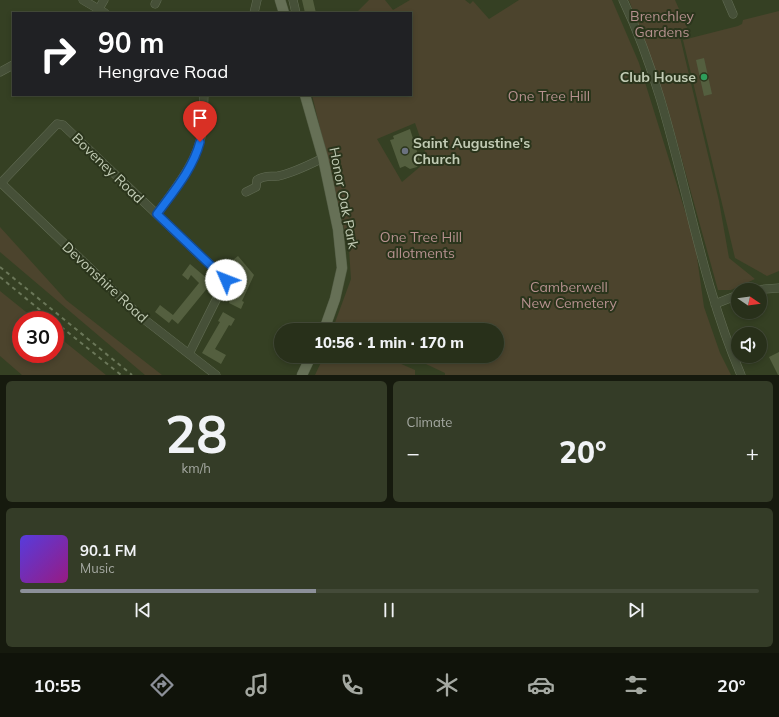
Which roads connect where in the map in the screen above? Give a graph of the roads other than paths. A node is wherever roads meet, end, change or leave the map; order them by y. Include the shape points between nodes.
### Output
1 (83, 0) edge
2 (104, 0) edge
3 (257, 0) edge
4 (280, 0) edge
5 (293, 0) edge
6 (623, 0) edge
7 (727, 0) edge
8 (100, 12) edge
9 (254, 12) edge
10 (284, 12) edge
11 (296, 12) edge
12 (733, 14) dead end
13 (12, 65) edge
14 (0, 72) edge
15 (204, 96) edge
16 (305, 96) edge
17 (323, 158) junction
18 (0, 182) edge
19 (246, 192) dead end
20 (157, 214) junction
21 (779, 288) edge
22 (767, 289) edge
23 (731, 298) edge
24 (715, 304) junction
25 (326, 323) edge
26 (189, 354) junction
27 (308, 363) edge
28 (216, 375) edge
29 (302, 375) edge
30 (741, 375) edge

1 - 8 street
2 - 8 street
3 - 9 street
4 - 10 main road
5 - 11 street
6 - 24 street via 647,56 672,139
7 - 12 street
13 - 14 street
15 - 20 street via 203,131 197,154
16 - 17 main road, Honor Oak Park
17 - 19 street via 278,176 264,176 257,180 256,186
17 - 25 main road, Honor Oak Park via 338,229 342,268
18 - 20 street, Boveney Road via 57,124 63,124
18 - 26 street, Devonshire Road via 140,316
20 - 26 street, Boveney Road via 226,280
21 - 22 street
23 - 24 street
24 - 30 street
26 - 28 street, Devonshire Road
27 - 29 main road

